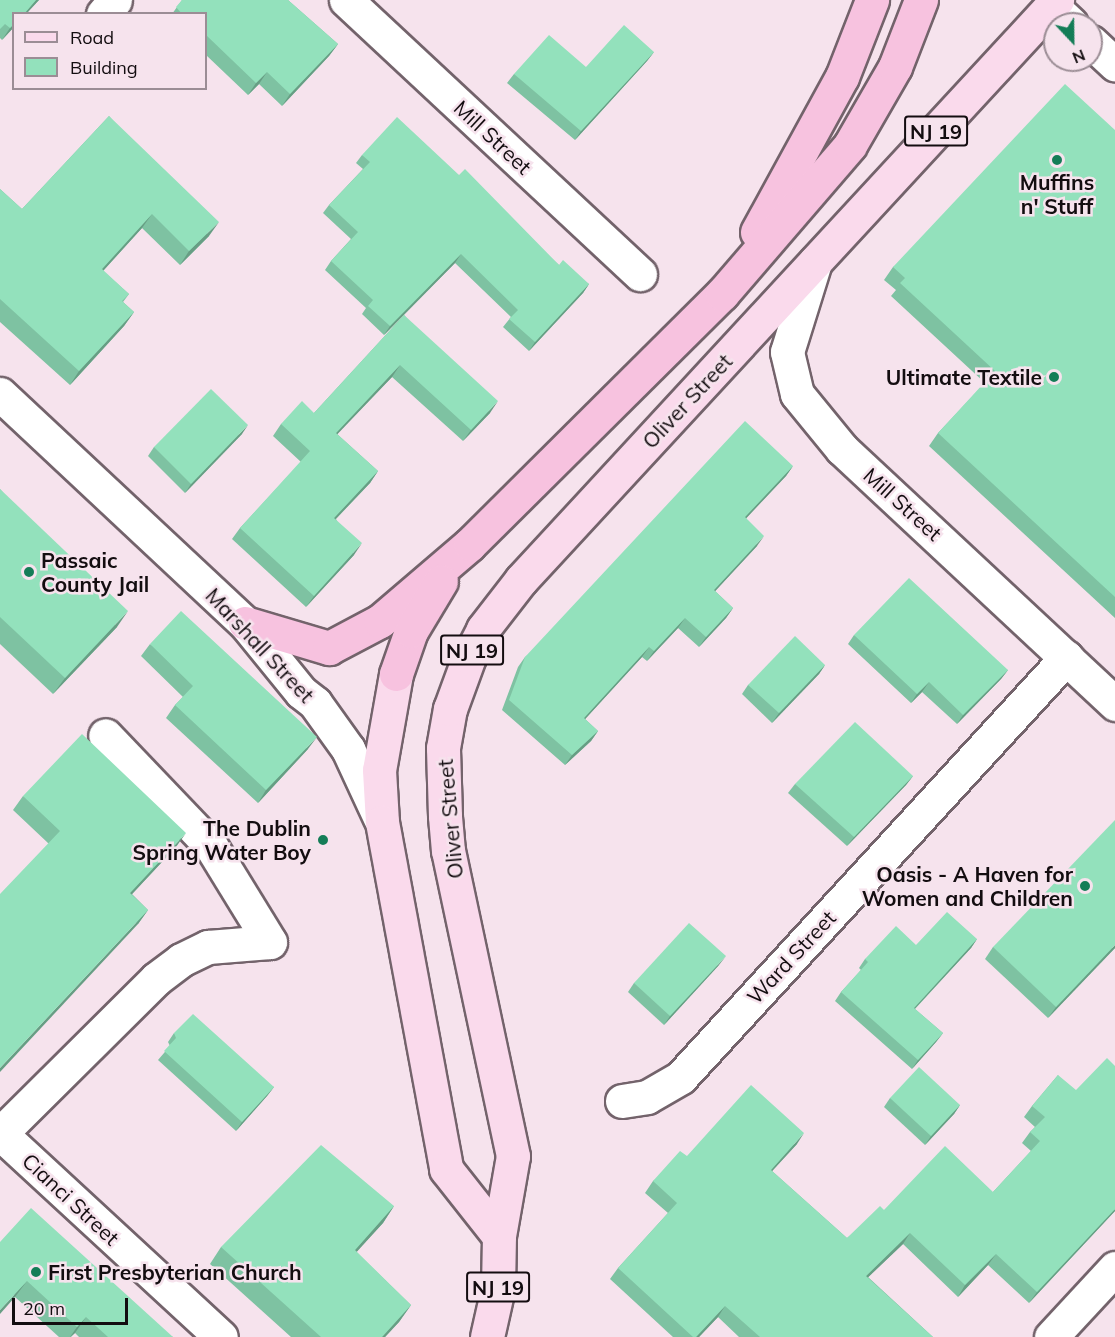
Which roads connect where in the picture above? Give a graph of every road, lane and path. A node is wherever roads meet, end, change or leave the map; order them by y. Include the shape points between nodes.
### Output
1 (115, 0) edge
2 (346, 0) edge
3 (872, 0) edge
4 (921, 0) edge
5 (1060, 10) edge
6 (105, 12) edge
7 (1103, 53) edge
8 (1115, 64) edge
9 (815, 262) junction
10 (640, 274) dead end
11 (722, 294) junction
12 (0, 394) edge
13 (470, 544) junction
14 (244, 623) junction
15 (1067, 657) junction
16 (396, 674) joint
17 (1115, 704) edge
18 (105, 735) dead end
19 (382, 822) junction
20 (622, 1101) dead end
21 (0, 1134) edge
22 (499, 1236) junction
23 (1115, 1268) edge
24 (221, 1337) edge
25 (487, 1337) edge
26 (1051, 1337) edge

1 - 6 street
2 - 10 street, Mill Street
3 - 11 highway via 842,77
4 - 11 highway, NJ 19 via 895,67 850,145
5 - 9 main road, Oliver Street / NJ 19
7 - 8 street
9 - 15 street, Mill Street via 787,352 797,394 842,449
9 - 22 main road, Oliver Street / NJ 19 via 521,580 483,629 457,686 443,748 445,816 451,862 513,1156
11 - 13 highway, NJ 19
12 - 14 street, Marshall Street
13 - 14 highway via 380,621 329,648
13 - 16 highway, NJ 19 via 433,591 411,631
14 - 19 street, Marshall Street via 301,692 315,703 348,749
15 - 17 street, Mill Street
15 - 20 street, Ward Street via 681,1077 647,1097
16 - 19 main road, NJ 19 via 379,770
18 - 21 street via 211,846 270,942 208,947 181,960 156,979
19 - 22 main road, NJ 19 via 446,1169
21 - 24 street, Cianci Street
22 - 25 main road, NJ 19 via 498,1288
23 - 26 street

